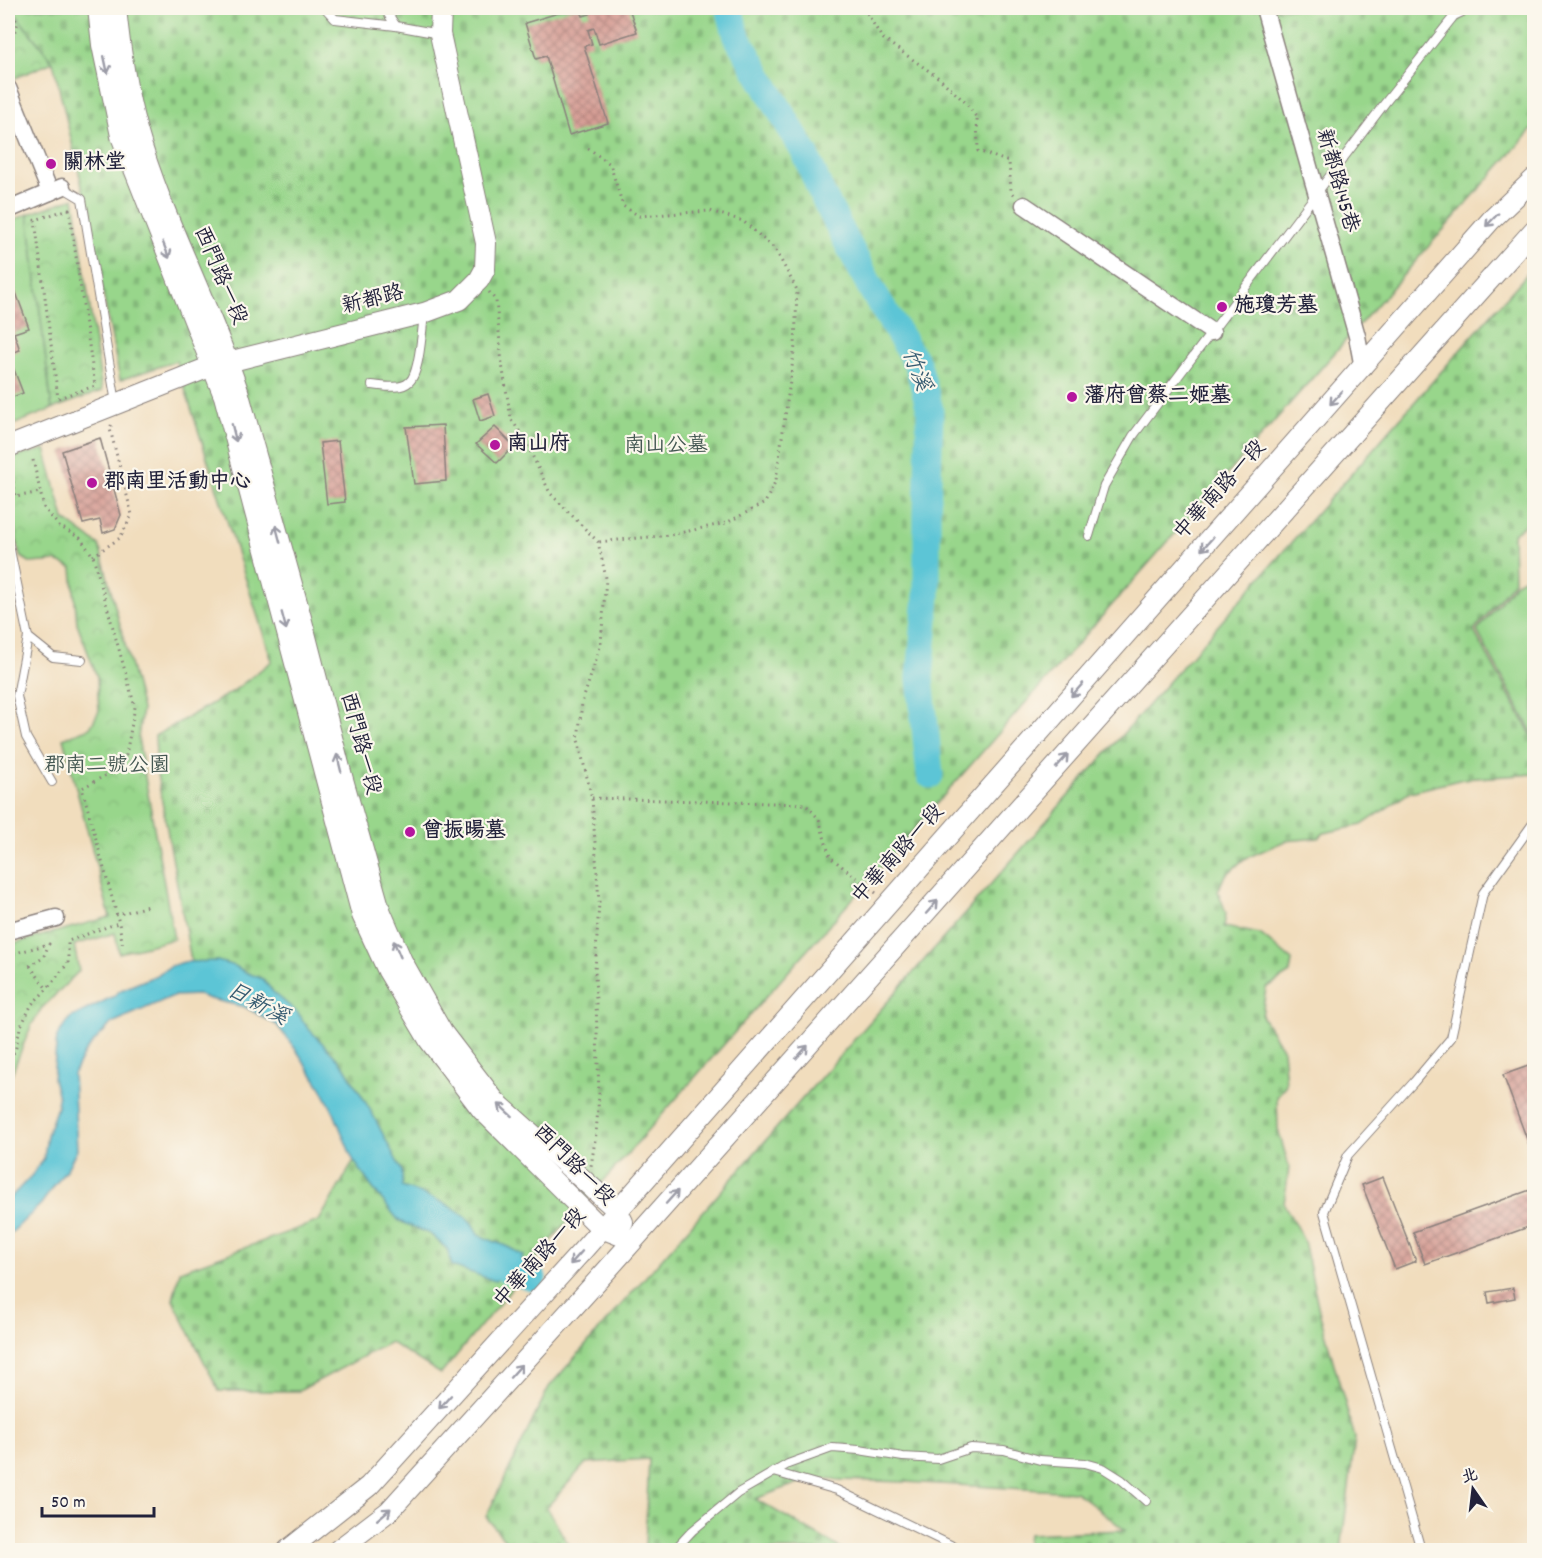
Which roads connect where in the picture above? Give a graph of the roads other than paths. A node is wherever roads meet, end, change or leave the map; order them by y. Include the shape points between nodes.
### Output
1 (98, 8) edge
2 (116, 8) edge
3 (325, 8) edge
4 (384, 8) edge
5 (441, 8) edge
6 (1264, 8) edge
7 (1471, 8) edge
8 (396, 26) junction
9 (440, 34) junction
10 (8, 88) edge
11 (1534, 179) edge
12 (56, 190) junction
13 (1316, 194) junction
14 (1024, 205) road end
15 (8, 210) edge
16 (1534, 230) edge
17 (424, 313) junction
18 (1212, 332) junction
19 (220, 364) junction
20 (1363, 368) junction
21 (372, 385) dead end
22 (117, 404) junction
23 (9, 456) edge
24 (1089, 536) dead end
25 (8, 540) edge
26 (10, 560) edge
27 (28, 637) junction
28 (82, 660) dead end
29 (52, 782) dead end
30 (1534, 822) edge
31 (56, 918) dead end
32 (8, 931) edge
33 (617, 1210) junction
34 (602, 1228) junction
35 (632, 1240) junction
36 (774, 1472) junction
37 (1146, 1501) dead end
38 (288, 1551) edge
39 (338, 1551) edge
40 (678, 1551) edge
41 (961, 1551) edge
42 (1421, 1551) edge

1 -> 19 street, 西門路一段 via 121,136
2 - 19 street, 西門路一段 via 137,129
3 - 8 lane via 335,19
4 - 8 lane
5 - 9 street
6 - 13 street, 新都路145巷
7 - 13 lane via 1454,16
8 - 9 lane
9 - 17 street, 新都路 via 486,243 485,268 459,300
10 - 12 street
11 -> 20 street, 中華南路一段 via 1491,220
12 - 15 street
12 - 22 lane via 82,199
13 - 18 lane
13 - 20 street, 新都路145巷
14 - 18 street
35 -> 16 street
17 - 19 street, 新都路
17 - 21 lane via 415,373 409,383
18 - 24 lane via 1133,436 1104,486
19 - 22 street, 新都路
33 -> 19 street, 西門路一段 via 495,1101 442,1032 402,961 380,910 259,461
19 -> 34 street, 西門路一段 via 224,396 362,915 388,971 429,1040 482,1110
20 -> 33 street, 中華南路一段
22 - 23 street, 新都路
25 - 26 lane
26 - 27 lane
27 - 28 lane via 53,657
27 - 29 lane via 17,696 26,737
30 - 42 lane via 1484,893 1451,1038 1348,1155 1324,1212
31 - 32 street
33 - 34 street, 中華南路一段
33 - 35 street, 西門路一段
34 - 35 street, 西門路一段
34 -> 38 street, 中華南路一段 via 369,1486
39 -> 35 street via 389,1511
36 - 37 lane via 832,1448 938,1459 971,1448 1004,1450 1040,1460 1085,1462 1103,1468
36 - 40 lane via 738,1493 692,1531
36 - 41 lane via 837,1490

